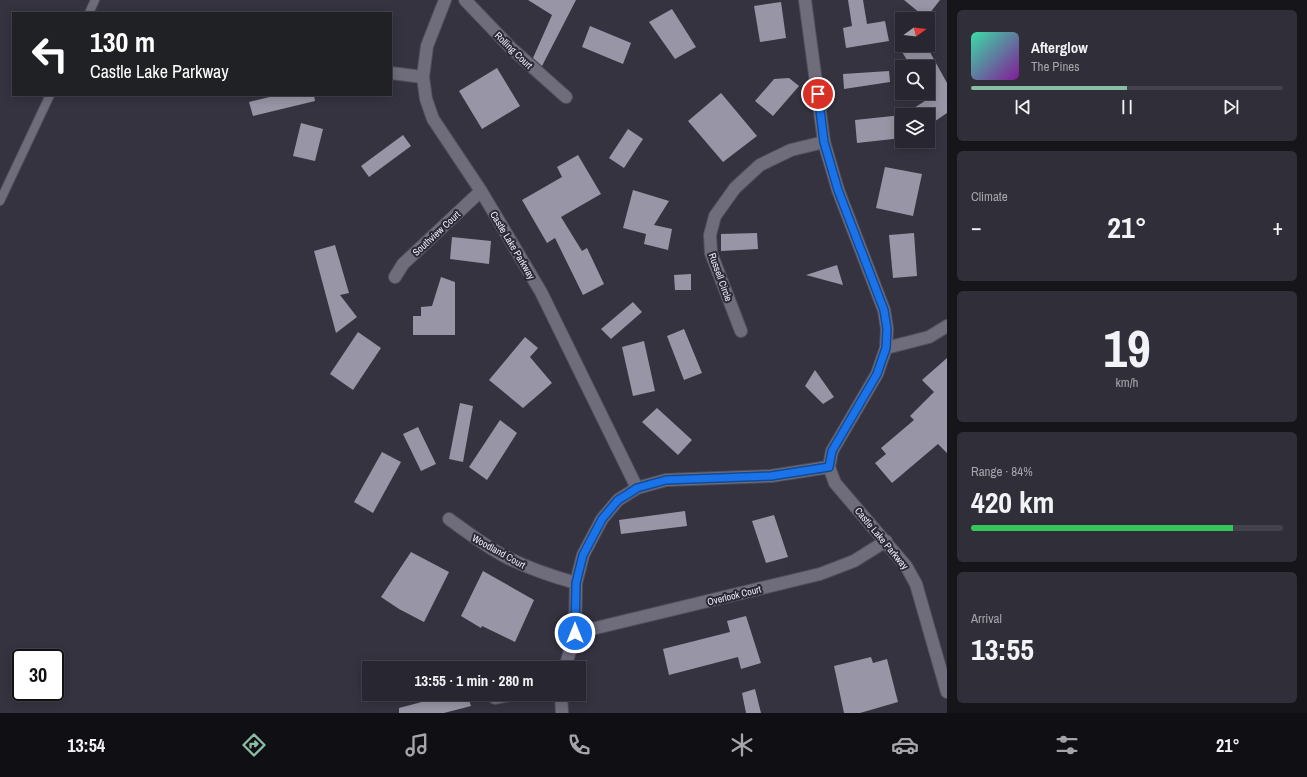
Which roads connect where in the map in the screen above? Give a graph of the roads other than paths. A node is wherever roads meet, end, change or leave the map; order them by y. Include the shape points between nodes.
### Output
1 (96, 0) edge
2 (445, 0) edge
3 (465, 0) edge
4 (805, 0) edge
5 (90, 12) edge
6 (392, 73) edge
7 (423, 77) junction
8 (50, 96) edge
9 (566, 97) dead end
10 (824, 142) junction
11 (481, 191) junction
12 (0, 201) edge
13 (396, 277) dead end
14 (947, 326) edge
15 (740, 331) dead end
16 (886, 348) junction
17 (829, 467) junction
18 (637, 488) junction
19 (448, 519) dead end
20 (886, 541) junction
21 (576, 583) junction
22 (575, 633) junction
23 (567, 661) edge
24 (947, 692) edge
25 (561, 701) edge
26 (562, 713) edge

1 - 5 lane
2 - 7 street, Castle Lake Parkway via 427,46
3 - 9 street, Rolling Court via 511,48
4 - 10 street
6 - 7 street
7 - 11 street, Castle Lake Parkway via 426,99 433,119
8 - 12 lane
10 - 15 street, Russell Circle via 791,150 760,166 735,188 715,216 710,235 711,253
10 - 16 street via 838,190 884,310
11 - 13 street, Southview Court via 403,264
11 - 18 street, Castle Lake Parkway via 542,292
14 - 16 street via 929,337
16 - 17 street via 877,374 832,451
17 - 18 street via 771,476 666,480
17 - 20 street, Castle Lake Parkway via 834,483
18 - 21 street via 618,500 602,519 583,555
19 - 21 street, Woodland Court via 505,556 541,573
20 - 22 street, Overlook Court via 854,561 820,574
20 - 24 street, Castle Lake Parkway via 906,566 916,584
21 - 22 street
22 - 23 street
25 - 26 street

